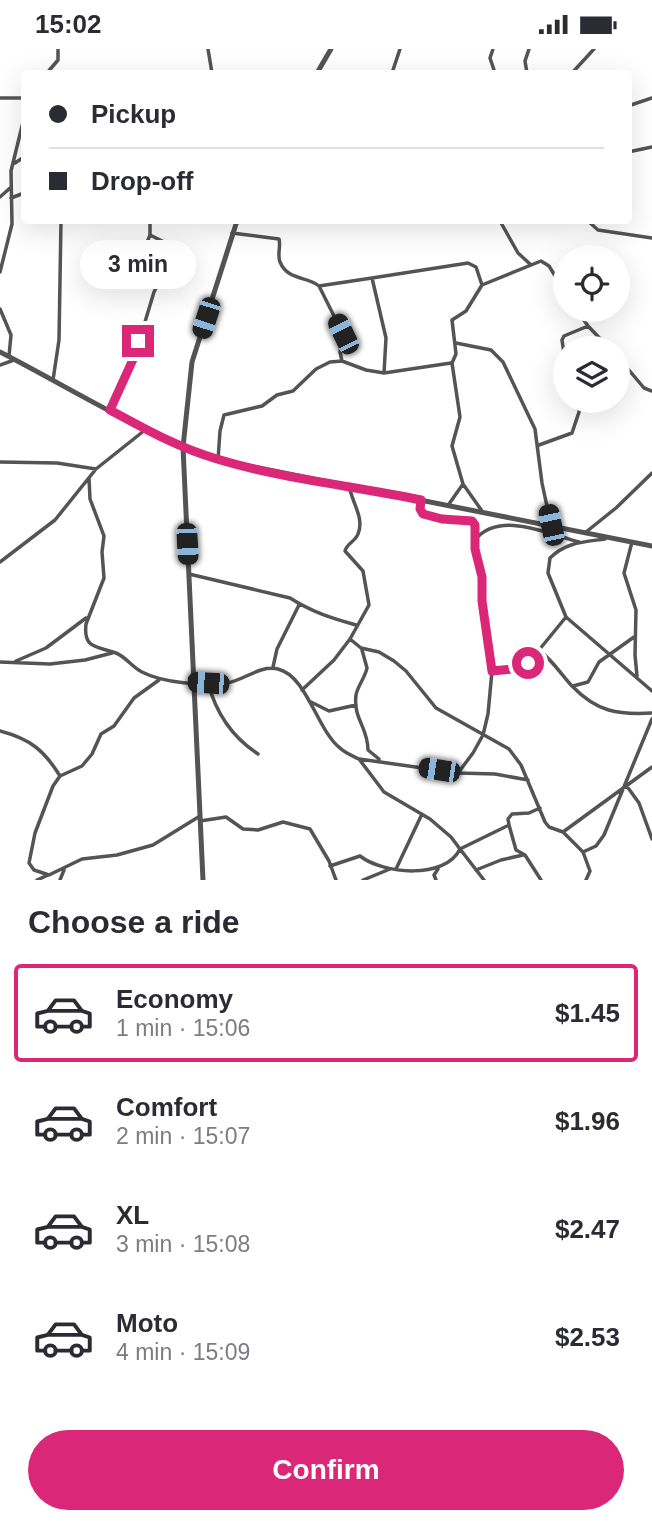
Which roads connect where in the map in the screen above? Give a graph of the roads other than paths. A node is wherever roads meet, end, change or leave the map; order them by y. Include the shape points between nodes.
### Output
1 (58, 49) edge
2 (208, 49) edge
3 (331, 49) edge
4 (400, 49) edge
5 (493, 49) edge
6 (529, 49) edge
7 (594, 49) edge
8 (50, 70) edge
9 (212, 70) edge
10 (319, 70) edge
11 (393, 70) edge
12 (494, 70) edge
13 (526, 70) edge
14 (575, 70) edge
15 (0, 98) edge
16 (21, 98) edge
17 (652, 98) edge
18 (632, 105) edge
19 (21, 132) edge
20 (652, 147) edge
21 (632, 151) edge
22 (21, 159) edge
23 (14, 165) junction
24 (10, 188) junction
25 (21, 194) edge
26 (0, 197) edge
27 (11, 198) junction
28 (61, 224) edge
29 (150, 224) edge
30 (236, 224) edge
31 (502, 224) edge
32 (591, 224) edge
33 (232, 233) junction
34 (150, 235) junction
35 (652, 238) edge
36 (531, 265) junction
37 (0, 272) edge
38 (553, 274) edge
39 (372, 278) junction
40 (158, 283) junction
41 (482, 285) junction
42 (319, 286) junction
43 (0, 309) edge
44 (585, 322) edge
45 (588, 326) junction
46 (564, 336) edge
47 (598, 336) edge
48 (456, 343) junction
49 (0, 352) edge
50 (12, 358) junction
51 (342, 361) junction
52 (452, 363) junction
53 (0, 365) edge
54 (630, 371) edge
55 (384, 373) junction
56 (53, 380) junction
57 (652, 391) edge
58 (110, 410) junction
59 (579, 413) edge
60 (146, 429) junction
61 (539, 445) junction
62 (183, 447) junction
63 (218, 460) junction
64 (0, 462) edge
65 (96, 469) junction
66 (652, 473) edge
67 (89, 478) junction
68 (463, 484) junction
69 (349, 485) junction
70 (421, 500) junction
71 (449, 504) junction
72 (482, 511) junction
73 (551, 525) junction
74 (586, 532) junction
75 (612, 538) junction
76 (475, 541) junction
77 (581, 542) junction
78 (632, 542) junction
79 (652, 546) edge
80 (0, 562) edge
81 (188, 574) junction
82 (299, 605) junction
83 (89, 616) junction
84 (566, 617) junction
85 (356, 625) junction
86 (634, 637) junction
87 (350, 639) junction
88 (361, 648) junction
89 (539, 650) junction
90 (114, 652) junction
91 (609, 653) junction
92 (0, 662) edge
93 (14, 662) junction
94 (273, 668) junction
95 (492, 671) junction
96 (637, 676) junction
97 (159, 680) junction
98 (194, 682) junction
99 (208, 683) junction
100 (573, 687) junction
101 (302, 690) junction
102 (652, 691) edge
103 (308, 701) junction
104 (356, 705) junction
105 (652, 713) edge
106 (652, 719) edge
107 (0, 731) edge
108 (483, 734) junction
109 (258, 754) dead end
110 (359, 759) junction
111 (381, 760) junction
112 (652, 767) edge
113 (458, 772) junction
114 (60, 776) junction
115 (528, 780) junction
116 (626, 785) junction
117 (540, 808) junction
118 (422, 814) junction
119 (200, 819) junction
120 (509, 825) junction
121 (563, 832) junction
122 (652, 839) edge
123 (460, 849) junction
124 (583, 852) junction
125 (525, 855) junction
126 (330, 866) junction
127 (439, 867) junction
128 (65, 868) junction
129 (394, 869) junction
130 (476, 870) junction
131 (49, 875) junction
132 (37, 880) edge
133 (60, 880) edge
134 (204, 880) edge
135 (336, 880) edge
136 (363, 880) edge
137 (436, 880) edge
138 (484, 880) edge
139 (541, 880) edge
140 (586, 880) edge

1 - 8 street via 58,60
2 - 9 street
3 - 10 street
4 - 11 street
5 - 12 street
6 - 13 street
7 - 14 street
15 - 16 street
17 - 18 street
19 - 23 street
20 - 21 street
22 - 23 street
23 - 24 street
24 - 26 street
24 - 27 street
25 - 27 street
27 - 37 street via 12,223
28 - 56 street via 60,339
29 - 34 street
30 - 33 street
31 - 36 street via 518,253
32 - 35 street via 598,230
33 - 42 street via 279,239 279,260 286,270
33 - 62 street via 192,362
34 - 40 street via 137,267
34 - 40 street via 175,249
36 - 38 street via 545,262
36 - 41 street
39 - 41 street via 468,263 476,267
39 - 42 street
39 - 55 street via 386,338
40 - 58 street via 135,355
41 - 48 street via 466,311 452,320
42 - 51 street via 343,334
43 - 50 street via 11,335
44 - 45 street
45 - 46 street
45 - 47 street
48 - 52 street
48 - 61 street via 491,350 498,356
49 - 50 street
50 - 53 street
50 - 56 street
51 - 55 street
51 - 63 street via 325,363 293,391 262,406 224,415
52 - 55 street
52 - 68 street via 460,417 452,446
54 - 57 street
56 - 58 street
58 - 60 street
59 - 61 street via 572,433
60 - 62 street
60 - 65 street
61 - 73 street
62 - 63 street
62 - 81 street
63 - 69 street
64 - 65 street via 66,463
65 - 67 street
66 - 74 street
67 - 80 street via 55,520
67 - 83 street via 90,499 104,536 104,578
68 - 71 street
68 - 72 street
69 - 70 street
69 - 85 street via 359,525 357,537 345,551 363,571 369,605
70 - 71 street
70 - 76 street via 423,514 472,521
71 - 72 street
72 - 73 street
73 - 74 street
74 - 75 street
75 - 77 street
75 - 78 street
76 - 77 street via 488,528 505,525
76 - 95 street
77 - 84 street via 550,558 548,573
78 - 79 street
78 - 86 street via 624,573 636,610
81 - 82 street via 290,598
81 - 98 street
82 - 85 street
82 - 94 street via 277,649
83 - 90 street via 88,642
83 - 93 street via 46,648
84 - 89 street
84 - 91 street
85 - 87 street
86 - 91 street
86 - 96 street
87 - 88 street
87 - 101 street
88 - 104 street via 367,668
88 - 108 street via 394,661 432,703
89 - 95 street via 528,663
89 - 100 street
90 - 93 street via 65,663
90 - 97 street
91 - 96 street
91 - 100 street via 588,682
92 - 93 street
94 - 99 street via 237,681
94 - 101 street via 288,673
95 - 108 street
96 - 102 street
97 - 98 street
97 - 114 street via 134,698 116,724 101,734 82,766
98 - 99 street
98 - 119 street
99 - 109 street via 220,717
100 - 105 street via 608,711
101 - 103 street
103 - 104 street via 329,711
103 - 110 street via 339,748
104 - 111 street via 368,736 368,750
106 - 116 street
107 - 114 street via 37,747
108 - 113 street
108 - 115 street via 509,749
110 - 111 street
110 - 118 street via 384,792
111 - 113 street
112 - 116 street
113 - 115 street
114 - 131 street via 45,802 28,859 30,867
115 - 117 street
116 - 121 street
116 - 122 street via 639,803
116 - 124 street via 600,842
117 - 120 street via 512,814
117 - 121 street via 549,827
118 - 123 street
118 - 129 street
119 - 126 street via 226,817 243,829 258,830 283,822 305,828 315,835
119 - 128 street via 153,845 82,859
119 - 134 street
120 - 123 street
120 - 125 street via 516,850
121 - 124 street
123 - 127 street
123 - 130 street
124 - 140 street via 590,871
125 - 130 street
125 - 139 street
126 - 129 street via 360,856
126 - 135 street
127 - 129 street
127 - 137 street
128 - 131 street
128 - 133 street
129 - 136 street
130 - 138 street
131 - 132 street

